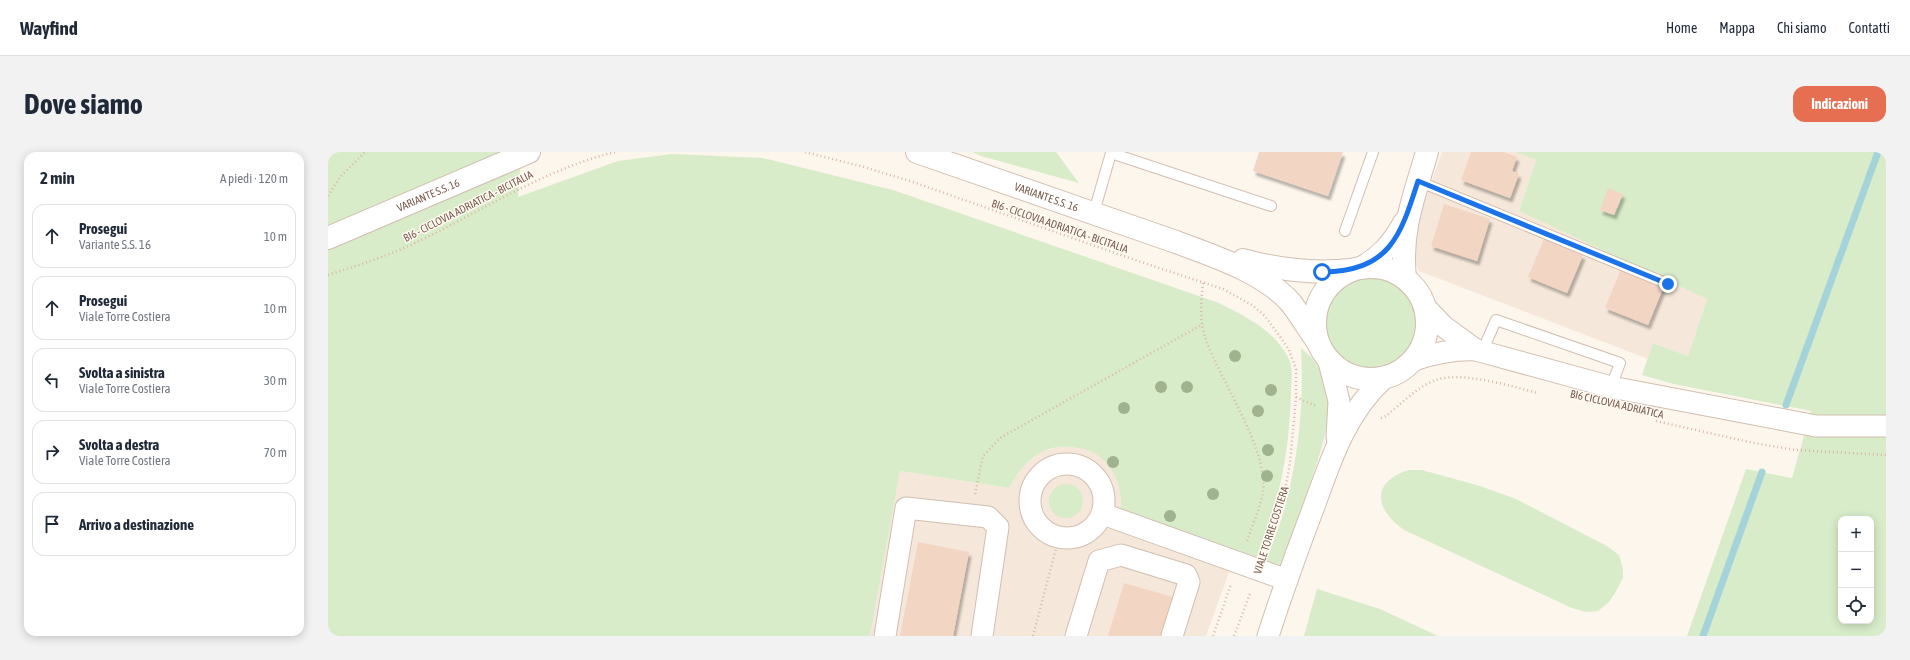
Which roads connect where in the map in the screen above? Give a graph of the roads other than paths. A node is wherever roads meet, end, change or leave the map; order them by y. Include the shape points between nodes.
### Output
1 (529, 152) edge
2 (917, 152) edge
3 (1373, 152) edge
4 (1427, 152) edge
5 (1418, 181) junction
6 (1272, 206) dead end
7 (1094, 212) junction
8 (1407, 219) junction
9 (1345, 231) dead end
10 (328, 238) edge
11 (1176, 242) junction
12 (1356, 269) junction
13 (1405, 278) junction
14 (1668, 284) dead end
15 (1425, 307) junction
16 (1317, 341) junction
17 (1479, 351) junction
18 (1414, 360) junction
19 (1329, 362) junction
20 (1383, 379) junction
21 (1610, 387) junction
22 (1886, 426) edge
23 (1336, 448) junction
24 (1103, 514) junction
25 (1287, 580) junction
26 (885, 636) edge
27 (982, 636) edge
28 (1076, 636) edge
29 (1172, 636) edge
30 (1268, 636) edge

1 - 10 street, VARIANTE S.S. 16
2 - 7 street, VARIANTE S.S. 16
3 - 9 lane
4 - 5 street
5 - 8 street
5 - 14 lane
6 - 7 lane via 1111,153
7 - 11 street, VARIANTE S.S. 16
8 - 12 street via 1385,251 1375,260
8 - 13 street via 1403,254
11 - 12 street, VARIANTE S.S. 16 via 1261,265 1302,272
11 - 16 street, VARIANTE S.S. 16 via 1219,259 1274,287 1291,303
12 - 13 street via 1384,268
12 - 16 street via 1337,278 1322,296 1317,306 1314,324
13 - 15 street via 1418,291
15 - 17 street via 1444,326
15 - 18 street via 1427,326 1424,344
16 - 19 street
17 - 18 street via 1456,349
17 - 21 street
17 - 21 lane via 1496,320 1620,363
18 - 20 street via 1400,372
19 - 20 street via 1340,372 1354,377 1368,380
19 - 23 street via 1339,401
20 - 23 street via 1360,404 1342,432
21 - 22 street via 1816,426
23 - 25 street
24 - 24 street via 1105,502 1098,479 1079,465 1055,466 1044,472 1031,492 1030,503 1039,526 1059,538 1073,538 1086,534
24 - 25 street
25 - 30 street
26 - 27 street via 906,508 988,517 998,527
28 - 29 street via 1099,561 1121,555 1186,575 1189,582

